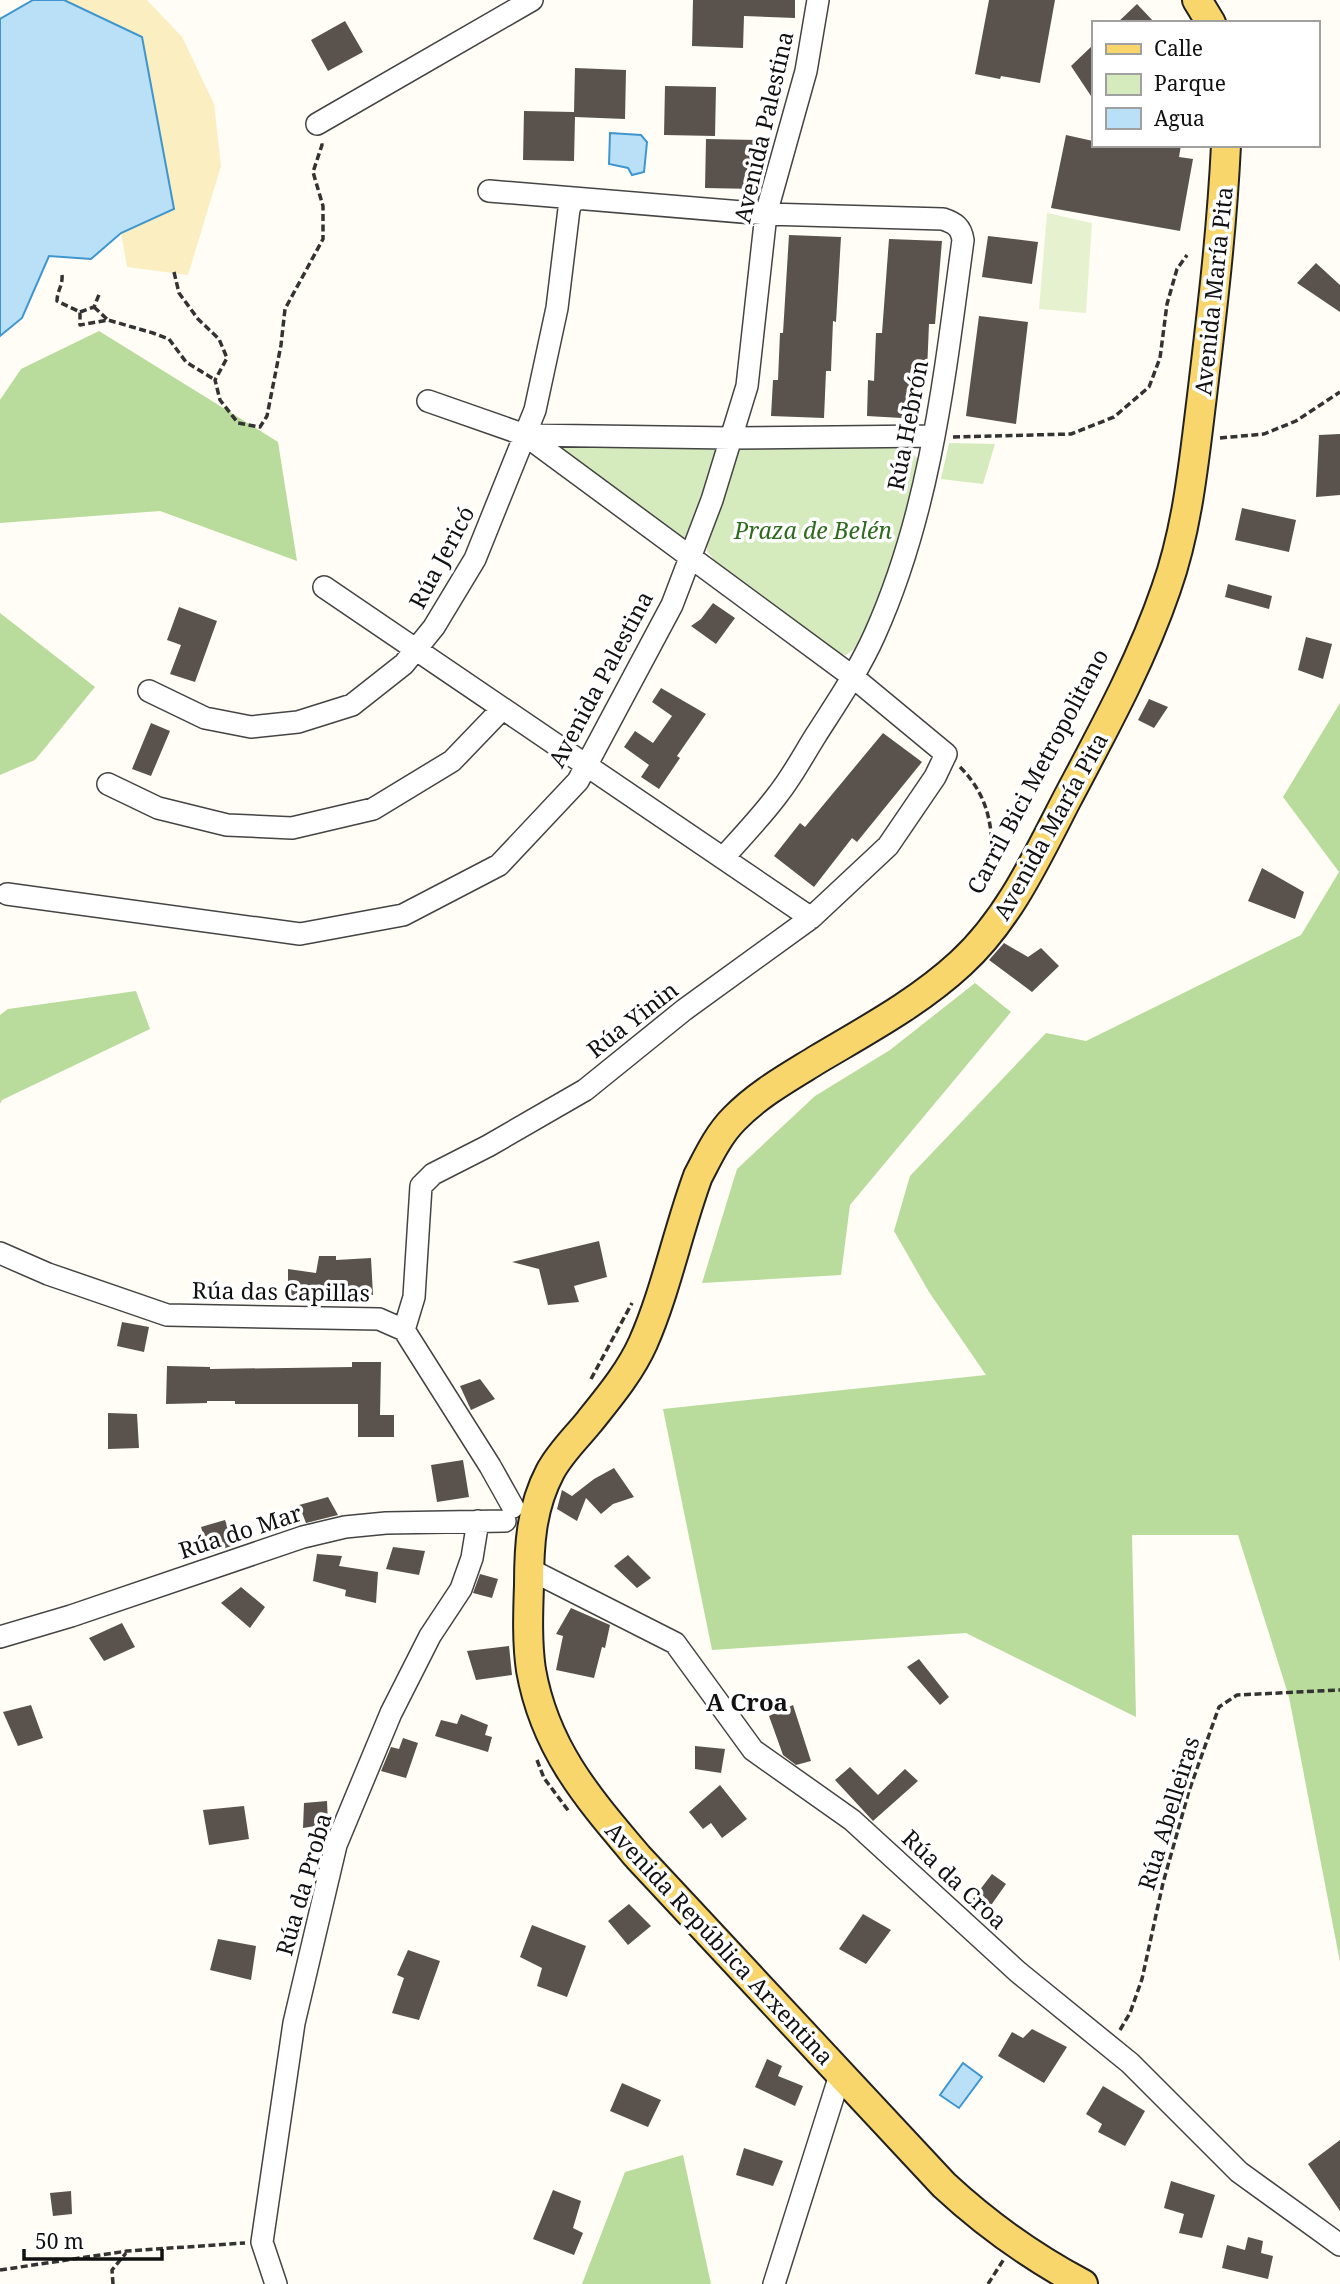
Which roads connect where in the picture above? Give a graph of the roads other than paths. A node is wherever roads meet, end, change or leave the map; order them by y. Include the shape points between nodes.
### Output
1 (532, 0) edge
2 (818, 0) edge
3 (1197, 0) edge
4 (1218, 0) edge
5 (1210, 21) edge
6 (1220, 21) edge
7 (317, 124) road end
8 (1226, 147) edge
9 (489, 191) dead end
10 (578, 199) junction
11 (766, 214) junction
12 (428, 401) dead end
13 (525, 435) junction
14 (934, 436) junction
15 (731, 438) junction
16 (690, 558) junction
17 (324, 587) dead end
18 (418, 649) junction
19 (853, 677) junction
20 (149, 691) dead end
21 (502, 709) junction
22 (586, 765) junction
23 (108, 784) dead end
24 (723, 858) junction
25 (7, 894) dead end
26 (811, 918) junction
27 (0, 1253) edge
28 (404, 1330) junction
29 (518, 1511) junction
30 (478, 1521) junction
31 (529, 1569) junction
32 (0, 1637) edge
33 (840, 2075) junction
34 (1340, 2245) edge
35 (276, 2284) edge
36 (774, 2284) edge
37 (1083, 2284) edge

1 - 7 street
2 - 11 street, Avenida Palestina via 806,71
3 - 5 main road
4 - 6 main road
8 - 29 main road, Avenida María Pita via 1217,268 1181,538 1150,634 1119,700 1028,874 977,948 926,991 771,1088 732,1121 698,1176 643,1342 629,1368
9 - 10 street
10 - 11 street
10 - 13 street, Rúa Jericó via 569,209 548,359
11 - 14 street, Rúa Hebrón via 943,219 961,231
11 - 15 street, Avenida Palestina via 747,386
12 - 13 street
13 - 15 street
13 - 16 street
13 - 18 street, Rúa Jericó via 475,559
14 - 15 street
14 - 19 street, Rúa Hebrón via 904,557 875,635
15 - 16 street, Avenida Palestina
16 - 19 street
16 - 22 street, Avenida Palestina via 672,605
17 - 18 street
18 - 20 street, Rúa Jericó via 352,705 298,722 251,726 205,718
18 - 21 street
19 - 24 street, Rúa Hebrón via 780,792
19 - 26 street, Rúa Yinin via 946,754 888,846
21 - 22 street
21 - 23 street via 452,761 373,809 292,828 227,825 158,808
22 - 24 street
22 - 25 street, Avenida Palestina via 578,780 499,865 403,915 300,934
24 - 26 street
26 - 28 street, Rúa Yinin via 584,1090 433,1174 421,1186 414,1297
27 - 28 street, Rúa das Capillas via 48,1275 167,1315 379,1319
28 - 29 street
29 - 30 street, Rúa do Mar
29 - 31 main road, Avenida República Arxentina via 531,1538
30 - 32 street, Rúa do Mar via 386,1523 303,1536
30 - 35 street, Rúa da Proba via 461,1589 430,1636 391,1713 337,1844 294,2023 262,2242
31 - 33 main road, Avenida República Arxentina via 531,1670 549,1731 567,1768 638,1857
31 - 34 street, Rúa da Croa via 675,1643 754,1750 852,1820 1018,1972 1130,2063 1239,2172
33 - 36 street
33 - 37 main road, Avenida República Arxentina via 978,2216

